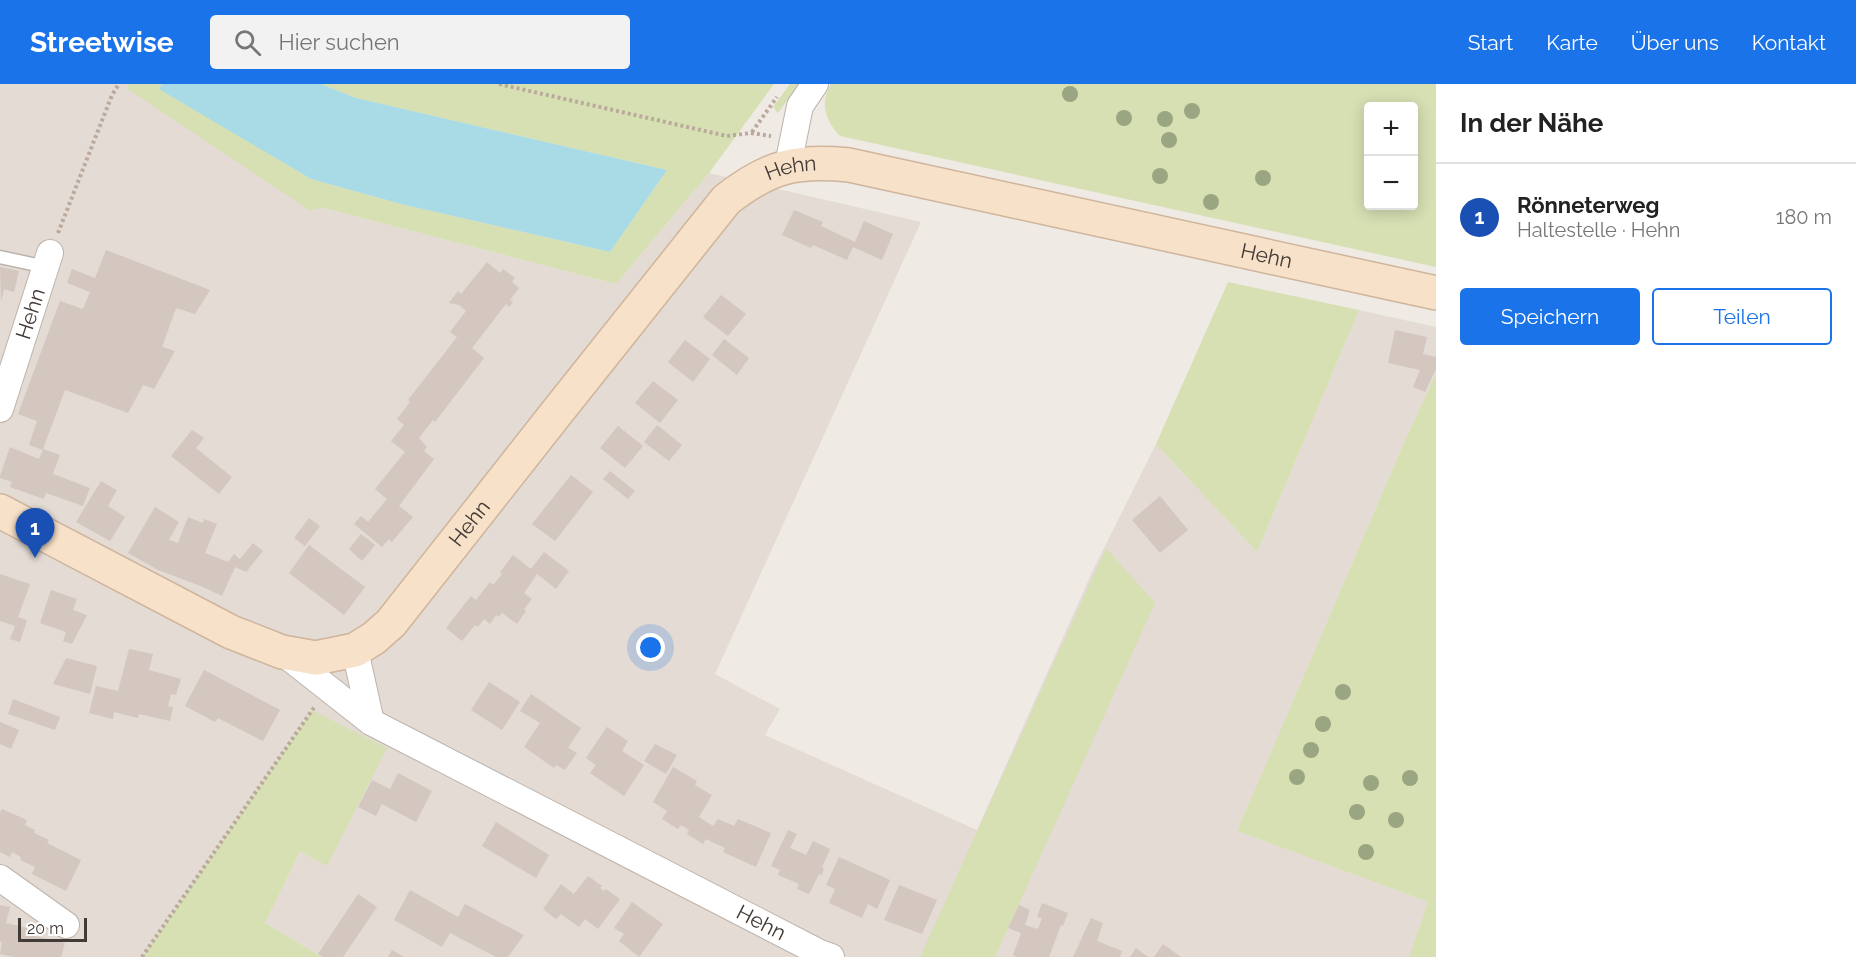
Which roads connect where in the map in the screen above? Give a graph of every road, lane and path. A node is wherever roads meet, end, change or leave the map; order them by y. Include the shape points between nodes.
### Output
1 (119, 84) edge
2 (499, 84) edge
3 (815, 84) edge
4 (779, 94) dead end
5 (751, 133) junction
6 (791, 152) junction
7 (0, 257) edge
8 (48, 260) junction
9 (1436, 293) edge
10 (0, 409) edge
11 (8, 515) edge
12 (355, 650) junction
13 (282, 652) junction
14 (327, 688) junction
15 (371, 722) junction
16 (0, 878) edge
17 (66, 925) dead end
18 (142, 957) edge
19 (831, 957) edge

1 - 8 path
2 - 5 path via 727,136
3 - 6 street via 800,106
4 - 5 path
5 - 6 path
6 - 9 street, Hehn via 819,162 849,165
6 - 12 street, Hehn via 726,200 392,623
7 - 8 lane
8 - 10 street, Hehn
11 - 13 street, Hehn via 231,632
12 - 13 street, Hehn via 316,658
12 - 15 street
13 - 14 street, Hehn
14 - 15 street, Hehn
14 - 18 path
15 - 19 street, Hehn
16 - 17 street

